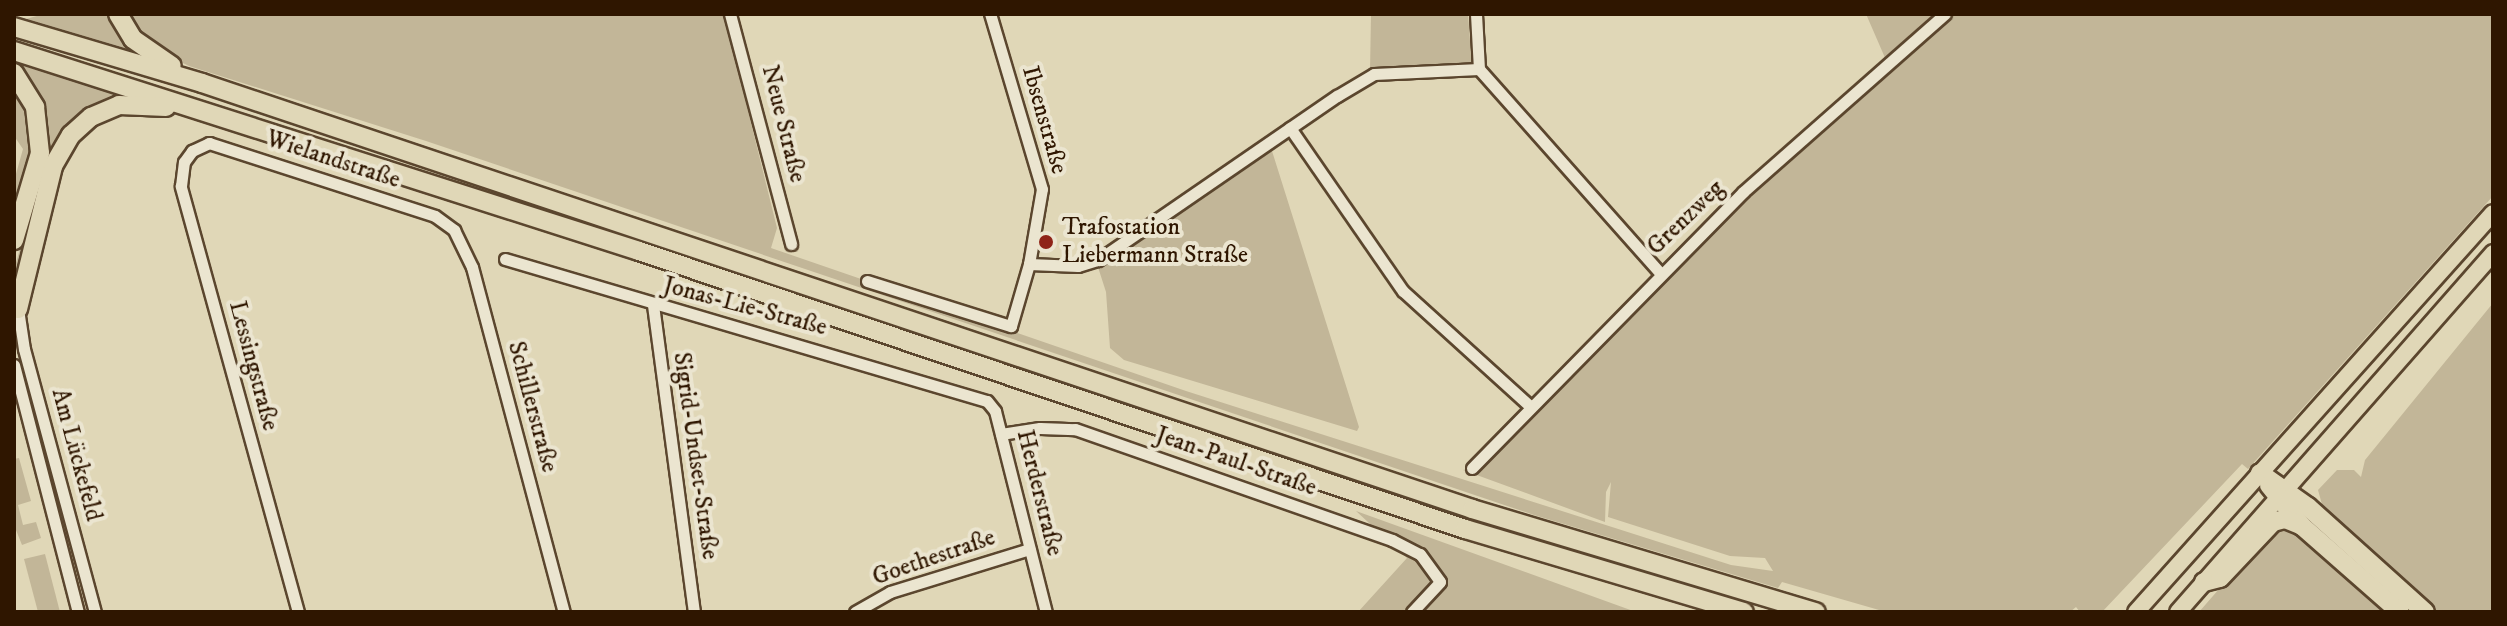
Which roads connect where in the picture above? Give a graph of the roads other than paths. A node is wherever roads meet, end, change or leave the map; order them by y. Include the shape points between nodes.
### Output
1 (118, 14) edge
2 (730, 14) edge
3 (990, 14) edge
4 (1476, 14) edge
5 (1945, 14) edge
6 (14, 27) edge
7 (14, 51) edge
8 (1479, 69) junction
9 (14, 73) edge
10 (202, 83) junction
11 (1290, 128) junction
12 (262, 129) junction
13 (209, 143) joint
14 (2493, 213) edge
15 (443, 221) joint
16 (14, 240) edge
17 (791, 244) dead end
18 (2493, 253) edge
19 (505, 259) dead end
20 (1029, 264) junction
21 (1660, 273) junction
22 (867, 281) dead end
23 (653, 305) junction
24 (18, 309) joint
25 (14, 365) edge
26 (974, 395) joint
27 (1530, 406) junction
28 (1001, 434) junction
29 (1472, 468) dead end
30 (2260, 473) junction
31 (2281, 492) junction
32 (2302, 526) junction
33 (1030, 549) junction
34 (2204, 582) junction
35 (78, 612) edge
36 (95, 612) edge
37 (298, 612) edge
38 (564, 612) edge
39 (694, 612) edge
40 (855, 612) edge
41 (1046, 612) edge
42 (1412, 612) edge
43 (1744, 612) edge
44 (1816, 612) edge
45 (2136, 612) edge
46 (2178, 612) edge
47 (2400, 612) edge
48 (2425, 612) edge

1 - 10 highway via 143,48
2 - 17 street, Neue Straße
3 - 20 street, Ibsenstraße via 1042,189
4 - 8 street
5 - 21 street, Grenzweg via 1743,192
6 - 10 highway
7 - 12 highway
8 - 11 street via 1374,74
8 - 21 street
9 - 16 highway via 35,107 40,153
10 - 44 highway via 1442,499
11 - 20 street via 1098,260 1078,266
11 - 27 street via 1403,291
12 - 24 highway via 151,104 119,105 91,117 71,135 53,166
12 - 43 highway via 1465,529
13 - 15 street, Wielandstraße
13 - 37 street, Lessingstraße via 184,162 181,186
14 - 30 main road
15 - 38 street, Schillerstraße via 454,230 472,267
18 - 31 main road
19 - 23 street, Jonas-Lie-Straße
20 - 22 street, Ibsenstraße via 1011,326
21 - 27 street, Grenzweg
23 - 26 street, Jonas-Lie-Straße
23 - 39 street, Sigrid-Undset-Straße
24 - 36 street, Am Lückefeld via 24,349
25 - 35 street, Am Lückefeld
26 - 28 street, Herderstraße via 995,411
27 - 29 street, Grenzweg
28 - 33 street, Herderstraße
28 - 42 street, Jean-Paul-Straße via 1075,429 1392,540 1420,554 1440,582
30 - 31 highway
30 - 45 main road
31 - 32 highway
31 - 34 main road
31 - 48 highway
32 - 34 highway via 2285,519 2273,522 2220,578
32 - 47 highway
33 - 40 street, Goethestraße via 890,592
33 - 41 street, Herderstraße
34 - 46 main road

